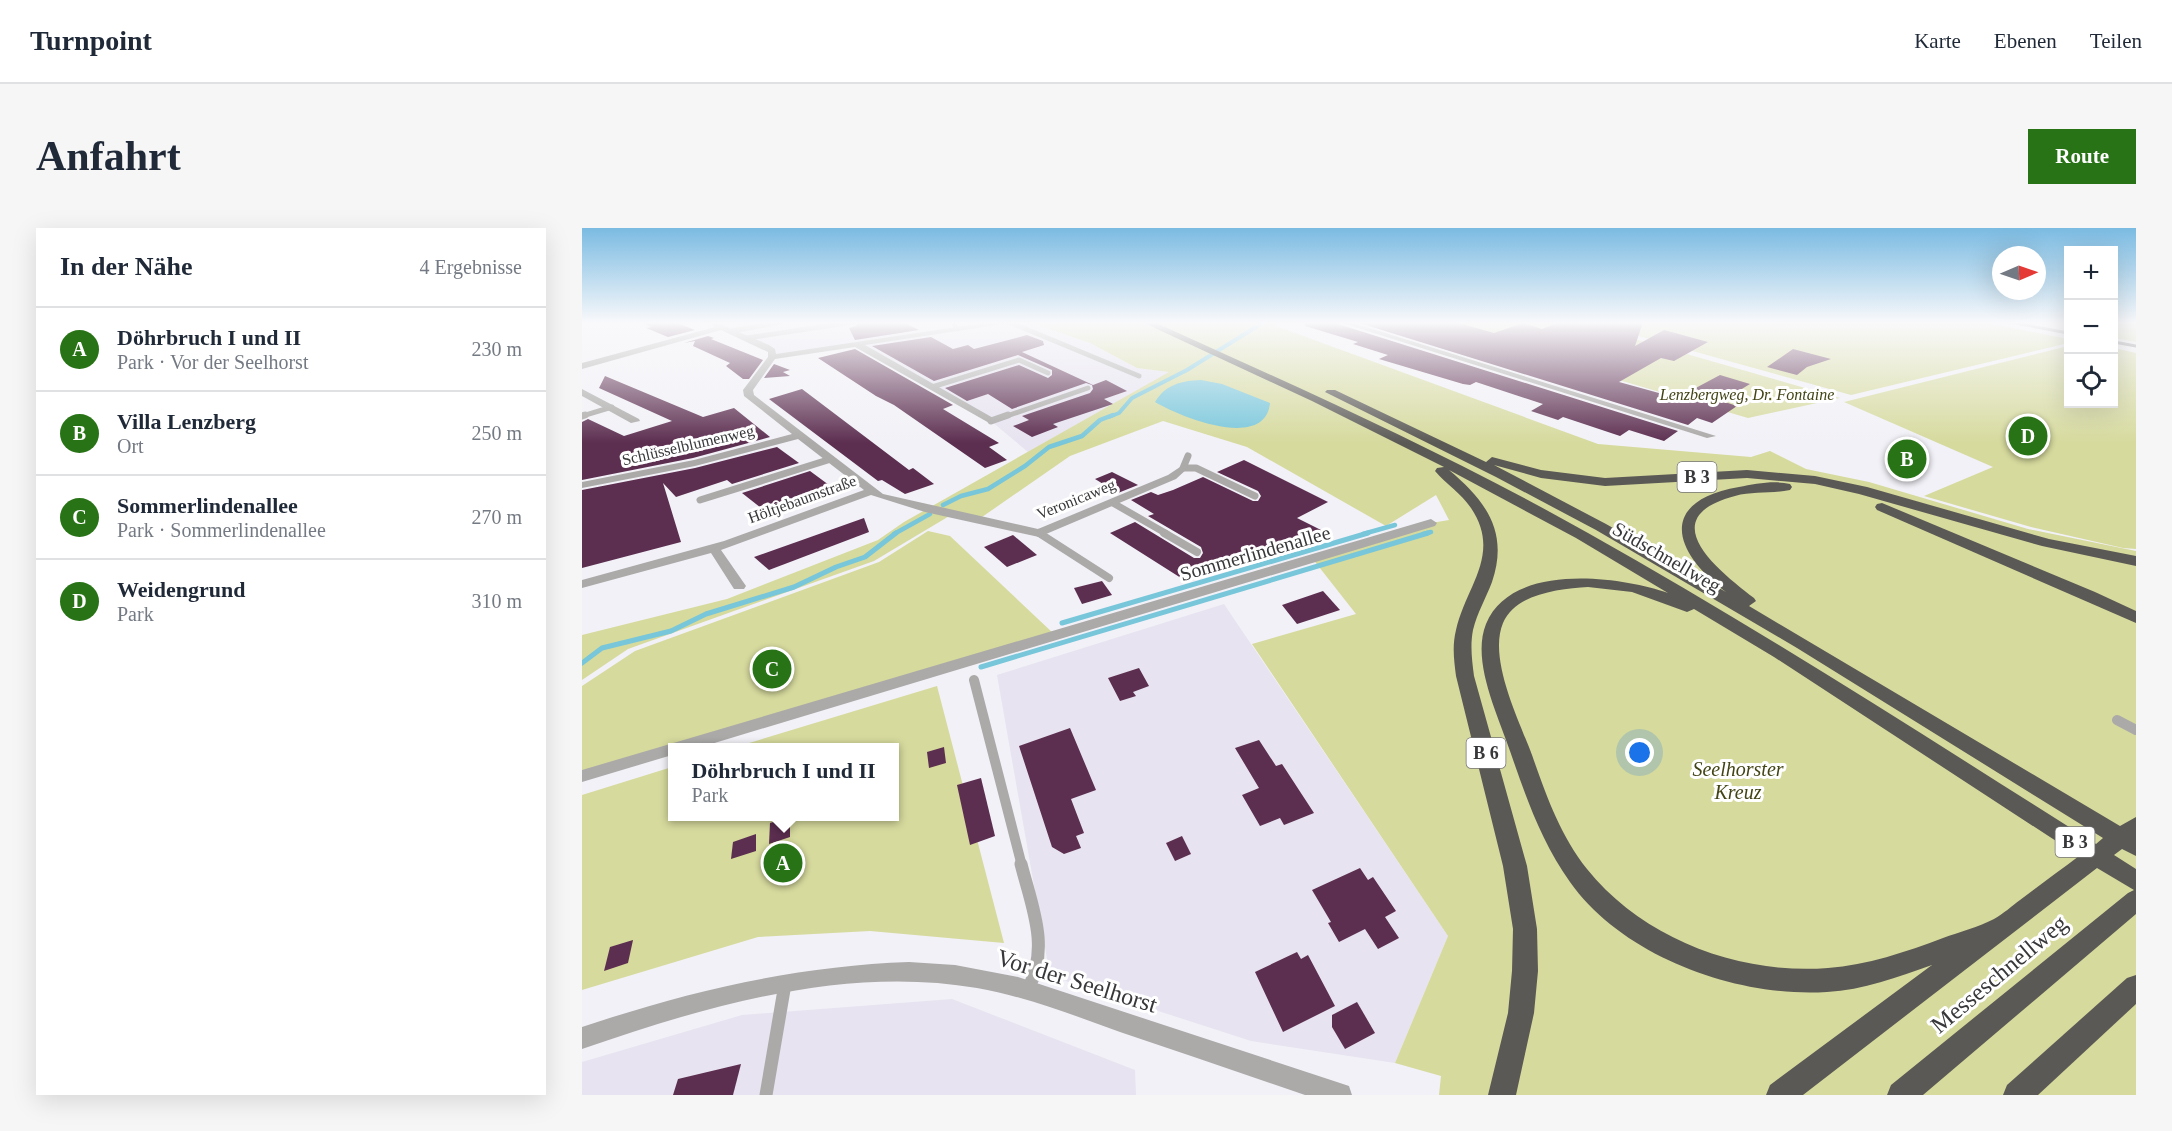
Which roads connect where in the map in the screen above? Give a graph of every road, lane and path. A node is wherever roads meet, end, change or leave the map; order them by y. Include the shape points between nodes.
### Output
1 (768, 362) edge
2 (889, 362) edge
3 (1011, 362) edge
4 (1024, 362) edge
5 (1107, 362) edge
6 (1238, 362) edge
7 (1263, 362) edge
8 (1473, 362) edge
9 (1048, 373) dead end
10 (1140, 376) dead end
11 (932, 387) junction
12 (1088, 388) dead end
13 (582, 392) edge
14 (612, 407) junction
15 (582, 416) edge
16 (635, 421) dead end
17 (991, 421) joint
18 (800, 435) junction
19 (1711, 436) dead end
20 (1412, 439) junction
21 (1188, 456) dead end
22 (831, 459) junction
23 (1183, 468) junction
24 (582, 485) edge
25 (872, 491) junction
26 (1255, 496) dead end
27 (700, 500) dead end
28 (1113, 503) junction
29 (1431, 523) dead end
30 (1039, 534) junction
31 (714, 548) junction
32 (1197, 552) dead end
33 (2136, 561) edge
34 (1109, 578) dead end
35 (582, 584) edge
36 (739, 586) dead end
37 (2136, 618) edge
38 (1805, 645) junction
39 (1780, 653) junction
40 (974, 680) dead end
41 (2117, 720) dead end
42 (2136, 730) edge
43 (691, 743) edge
44 (668, 750) edge
45 (582, 776) edge
46 (2136, 826) edge
47 (2136, 847) edge
48 (2136, 881) edge
49 (2136, 900) edge
50 (1999, 928) junction
51 (785, 984) junction
52 (2136, 987) edge
53 (1028, 989) junction
54 (582, 1038) edge
55 (766, 1095) edge
56 (1340, 1095) edge
57 (1502, 1095) edge
58 (1780, 1095) edge
59 (1901, 1095) edge
60 (2017, 1095) edge

1 - 18 street, Höltjebaumstraße via 748,390 749,396
2 - 11 street
3 - 11 lane
4 - 9 lane
5 - 10 lane
6 - 20 highway, Südschnellweg / B 3
7 - 20 highway, Südschnellweg / B 3
8 - 19 street
11 - 17 street
12 - 17 lane
13 - 14 street
14 - 15 lane
14 - 16 street
18 - 22 street, Höltjebaumstraße
18 - 24 street, Schlüsselblumenweg via 695,463
20 - 33 highway, B 3 via 1562,478 1627,482 1747,474 1815,480 2047,543
20 - 38 highway, Südschnellweg via 1599,526
20 - 39 highway, Südschnellweg / B 3
20 - 57 highway, B 6 via 1476,502 1484,516 1491,548 1484,582 1462,639 1465,676 1514,860 1525,929 1521,1012
21 - 23 lane
22 - 25 street, Höltjebaumstraße
22 - 27 lane
23 - 26 lane via 1196,468
23 - 28 street, Veronicaweg via 1172,477
25 - 30 street, Veronicaweg via 925,508
25 - 31 street, Höltjebaumstraße
28 - 30 street, Veronicaweg
28 - 32 lane
29 - 43 street, Sommerlindenallee
30 - 34 lane
31 - 35 street, Höltjebaumstraße
31 - 36 street
37 - 38 highway via 1858,499 1807,488 1758,487 1726,493 1703,504 1688,530 1695,552 1716,576
38 - 47 highway, Südschnellweg
39 - 48 highway, Südschnellweg / B 3
39 - 50 highway via 1689,608 1621,585 1560,585 1522,596 1507,607 1490,637 1497,682 1543,816 1558,847 1583,882 1613,912 1676,951 1736,973 1784,981 1826,981 1867,974
40 - 53 lane via 1039,933 1041,957
41 - 42 lane
44 - 45 street, Sommerlindenallee
46 - 50 highway
49 - 59 highway, Messeschnellweg
50 - 58 highway
51 - 53 street, Vor der Seelhorst via 873,973 955,975
51 - 54 street, Vor der Seelhorst via 700,1002
51 - 55 lane
52 - 60 highway
53 - 56 street, Vor der Seelhorst

